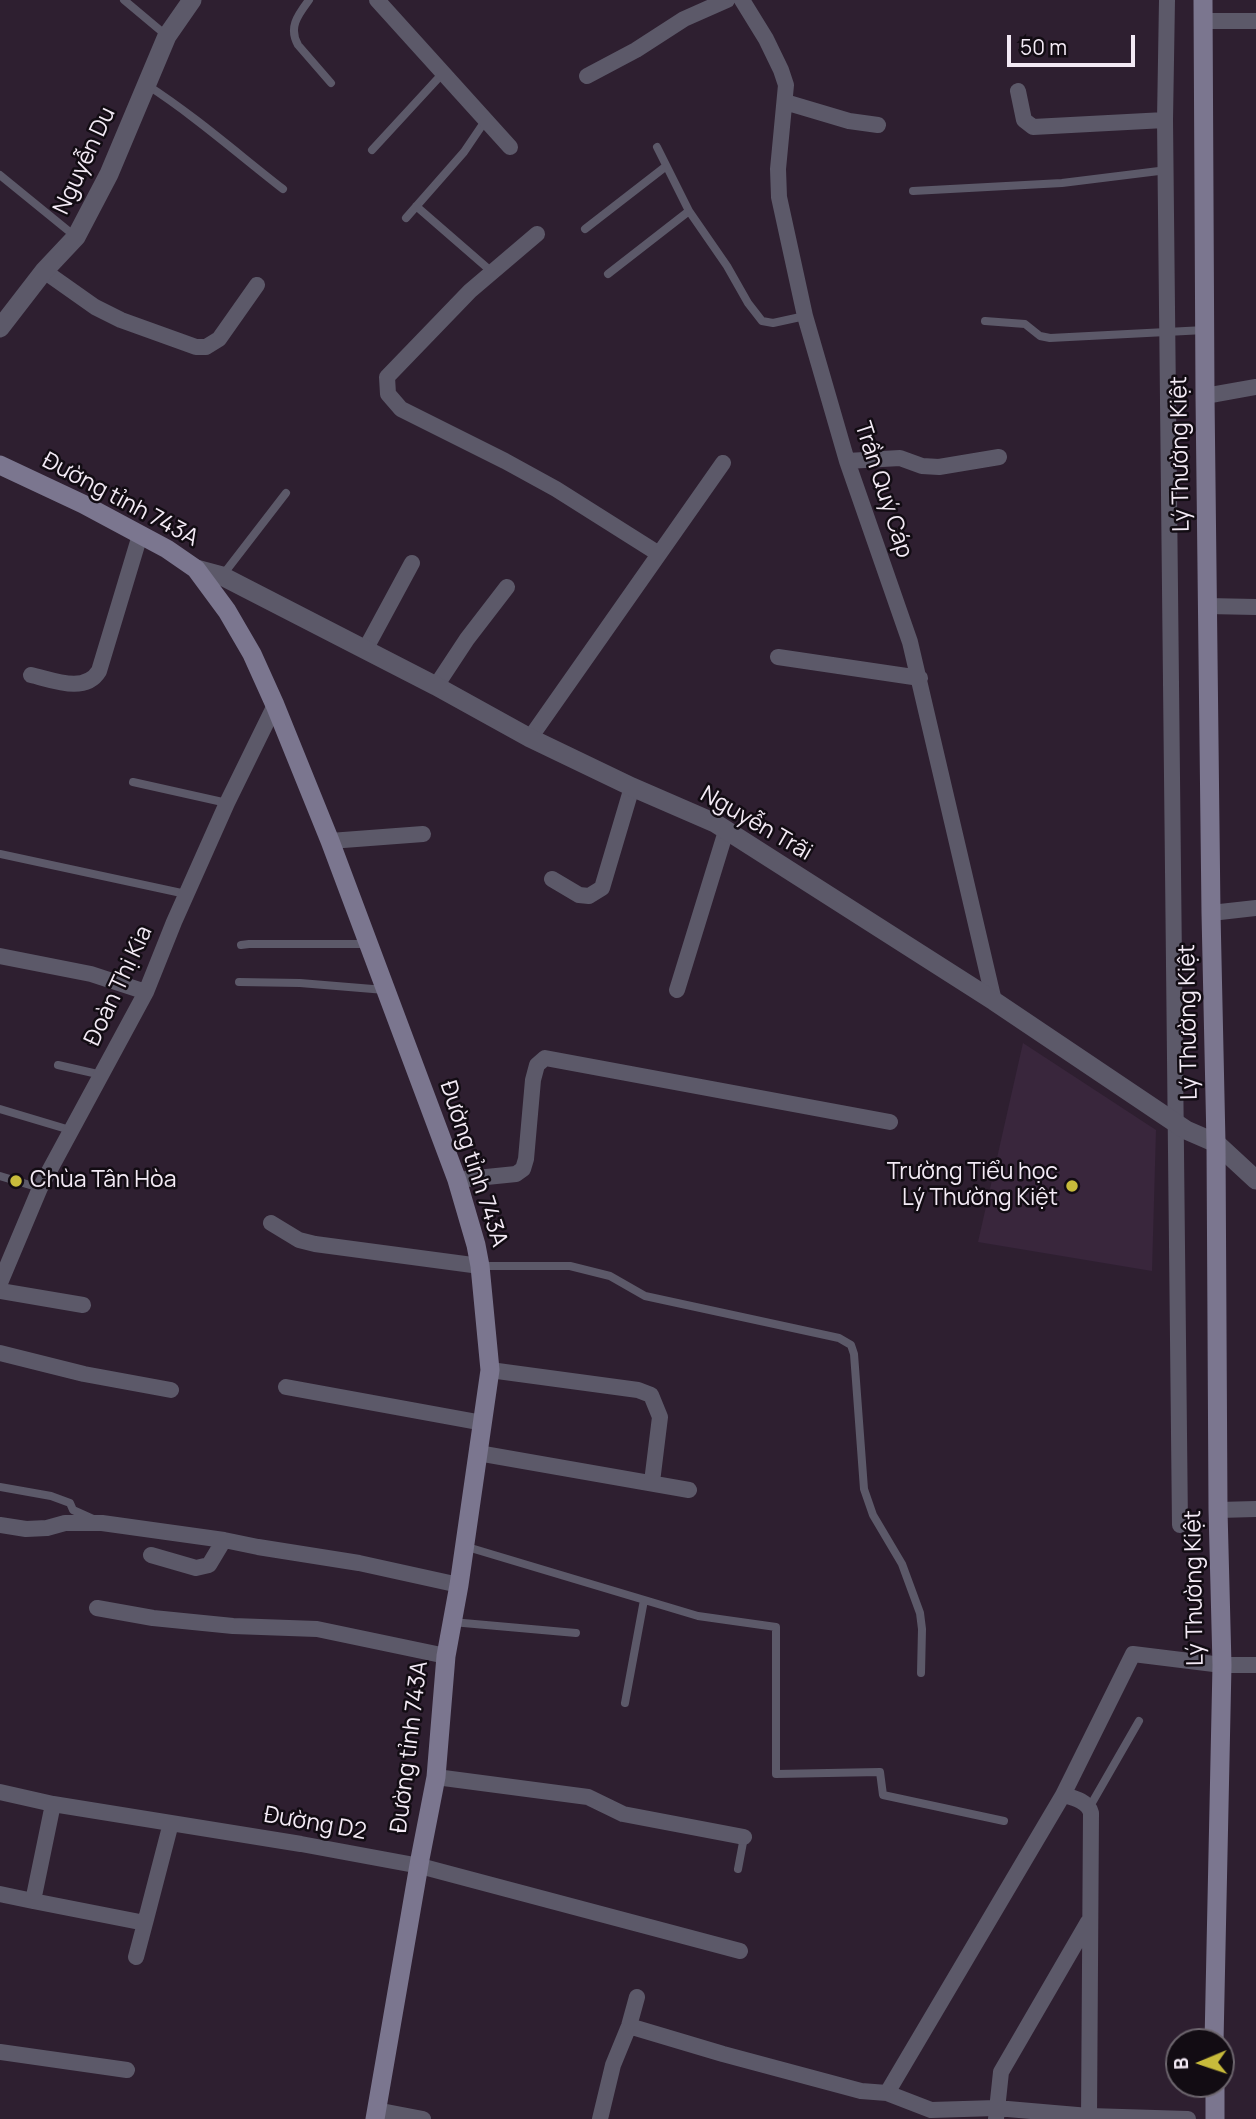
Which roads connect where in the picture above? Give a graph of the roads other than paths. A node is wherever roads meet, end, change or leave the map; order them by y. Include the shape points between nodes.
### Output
1 (124, 0) edge
2 (192, 0) edge
3 (310, 0) edge
4 (377, 0) edge
5 (727, 0) edge
6 (742, 0) edge
7 (1167, 0) edge
8 (1203, 0) edge
9 (1203, 21) junction
10 (1256, 21) edge
11 (167, 36) junction
12 (443, 73) junction
13 (587, 76) dead end
14 (331, 83) dead end
15 (146, 84) junction
16 (1018, 91) dead end
17 (785, 102) junction
18 (1165, 120) junction
19 (485, 121) junction
20 (878, 125) dead end
21 (510, 147) dead end
22 (657, 147) dead end
23 (372, 150) dead end
24 (665, 167) junction
25 (1167, 170) junction
26 (0, 175) edge
27 (283, 189) dead end
28 (913, 191) dead end
29 (416, 206) junction
30 (689, 211) junction
31 (405, 218) dead end
32 (585, 229) dead end
33 (537, 234) dead end
34 (76, 237) junction
35 (44, 271) junction
36 (492, 272) junction
37 (608, 274) dead end
38 (257, 285) dead end
39 (805, 316) junction
40 (3, 317) edge
41 (985, 321) dead end
42 (1205, 330) junction
43 (1169, 332) junction
44 (1256, 387) edge
45 (1205, 396) junction
46 (999, 457) dead end
47 (848, 461) junction
48 (723, 463) dead end
49 (0, 466) edge
50 (286, 493) dead end
51 (140, 535) junction
52 (659, 554) junction
53 (412, 563) dead end
54 (196, 569) junction
55 (222, 576) junction
56 (507, 587) dead end
57 (1208, 606) junction
58 (1256, 607) edge
59 (365, 650) junction
60 (778, 657) dead end
61 (31, 675) dead end
62 (920, 678) junction
63 (436, 686) junction
64 (275, 705) junction
65 (530, 738) junction
66 (132, 782) dead end
67 (632, 787) junction
68 (227, 803) junction
69 (726, 831) junction
70 (423, 834) dead end
71 (330, 841) junction
72 (0, 854) edge
73 (552, 878) dead end
74 (186, 894) junction
75 (1256, 908) edge
76 (1211, 913) junction
77 (368, 944) junction
78 (241, 945) dead end
79 (0, 956) edge
80 (239, 982) dead end
81 (385, 990) junction
82 (677, 990) dead end
83 (146, 992) junction
84 (994, 1001) junction
85 (58, 1065) dead end
86 (102, 1075) junction
87 (0, 1109) edge
88 (890, 1122) dead end
89 (1175, 1122) junction
90 (70, 1130) junction
91 (1216, 1143) junction
92 (0, 1176) edge
93 (1255, 1179) edge
94 (457, 1180) junction
95 (40, 1188) junction
96 (271, 1223) dead end
97 (480, 1266) junction
98 (0, 1283) edge
99 (0, 1292) edge
100 (83, 1305) dead end
101 (0, 1353) edge
102 (490, 1370) junction
103 (286, 1387) dead end
104 (171, 1390) dead end
105 (483, 1423) junction
106 (478, 1453) junction
107 (652, 1482) junction
108 (0, 1487) edge
109 (690, 1490) dead end
110 (1256, 1509) edge
111 (1218, 1510) junction
112 (102, 1523) junction
113 (1180, 1524) dead end
114 (0, 1525) edge
115 (224, 1540) junction
116 (464, 1546) junction
117 (151, 1555) dead end
118 (459, 1585) junction
119 (644, 1600) junction
120 (97, 1608) dead end
121 (452, 1622) junction
122 (576, 1633) dead end
123 (446, 1656) junction
124 (1222, 1665) junction
125 (1256, 1665) edge
126 (921, 1673) dead end
127 (625, 1703) dead end
128 (1139, 1721) dead end
129 (436, 1777) junction
130 (0, 1792) edge
131 (1063, 1795) junction
132 (53, 1804) junction
133 (1089, 1808) junction
134 (1004, 1821) dead end
135 (171, 1823) junction
136 (744, 1837) joint
137 (420, 1866) junction
138 (738, 1869) dead end
139 (0, 1894) edge
140 (33, 1901) junction
141 (1090, 1919) junction
142 (145, 1923) junction
143 (740, 1951) dead end
144 (136, 1957) dead end
145 (637, 1997) dead end
146 (629, 2026) junction
147 (1214, 2028) edge
148 (0, 2052) edge
149 (127, 2070) dead end
150 (887, 2093) junction
151 (1215, 2098) edge
152 (996, 2113) edge
153 (931, 2114) edge
154 (376, 2115) edge
155 (1089, 2118) edge
156 (423, 2119) edge
157 (600, 2119) edge
158 (1188, 2119) edge
159 (1215, 2119) edge

1 - 11 lane
2 - 11 street, Nguyễn Du
3 - 14 lane via 293,27 294,38
4 - 12 street
5 - 13 street via 684,19
6 - 17 street, Trần Quý Cáp via 782,70
7 - 18 street
8 - 9 main road, Lý Thường Kiệt
9 - 10 street
9 - 42 main road, Lý Thường Kiệt
11 - 15 street, Nguyễn Du
12 - 19 street
12 - 23 lane
15 - 27 lane
15 - 34 street, Nguyễn Du via 109,174
16 - 18 street via 1024,120 1033,127
17 - 20 street
17 - 39 street, Trần Quý Cáp via 779,197
18 - 25 street
19 - 21 street
19 - 29 lane
22 - 24 lane
24 - 30 lane
24 - 32 lane
25 - 28 lane via 1062,183
25 - 43 street
26 - 34 lane
29 - 31 lane
29 - 36 lane
30 - 37 lane
30 - 39 lane via 762,321
33 - 36 street
34 - 35 street, Nguyễn Du
35 - 38 street via 95,307 196,347 219,339
35 - 40 street, Nguyễn Du
36 - 52 street via 387,377 388,394 401,409 556,489
39 - 47 street, Trần Quý Cáp
41 - 43 lane via 1025,324 1050,338
42 - 43 lane
42 - 45 main road, Lý Thường Kiệt
43 - 89 street
44 - 45 street
45 - 57 main road, Lý Thường Kiệt
46 - 47 street via 939,467 900,458
47 - 62 street, Trần Quý Cáp
48 - 52 street
49 - 51 main road, Đường tỉnh 743A
50 - 55 lane
51 - 54 main road, Đường tỉnh 743A
51 - 61 street via 95,678 74,684
52 - 65 street
53 - 59 street
54 - 55 street, Nguyễn Trãi
54 - 64 main road, Đường tỉnh 743A via 240,633
55 - 59 street, Nguyễn Trãi
56 - 63 street
57 - 58 street
57 - 76 main road, Lý Thường Kiệt
59 - 63 street, Nguyễn Trãi
60 - 62 street
62 - 84 street, Trần Quý Cáp
63 - 65 street, Nguyễn Trãi
64 - 68 street, Đoàn Thị Kia
64 - 71 main road, Đường tỉnh 743A
65 - 67 street, Nguyễn Trãi
66 - 68 lane
67 - 69 street, Nguyễn Trãi
67 - 73 street via 602,888 589,896 579,895
68 - 74 street, Đoàn Thị Kia
69 - 82 street
69 - 84 street, Nguyễn Trãi
70 - 71 street
71 - 77 main road, Đường tỉnh 743A
72 - 74 lane
74 - 83 street, Đoàn Thị Kia
75 - 76 street
76 - 91 main road, Lý Thường Kiệt
77 - 78 lane
77 - 81 main road, Đường tỉnh 743A
79 - 83 street via 91,974
80 - 81 lane
81 - 94 main road, Đường tỉnh 743A
83 - 86 street, Đoàn Thị Kia
84 - 89 street, Nguyễn Trãi
85 - 86 lane
86 - 90 street, Đoàn Thị Kia
87 - 90 lane
88 - 94 street via 545,1058 537,1065 533,1080 523,1169 516,1174
89 - 91 street, Nguyễn Trãi
89 - 113 street
90 - 95 street, Đoàn Thị Kia
91 - 93 street, Nguyễn Trãi
91 - 111 main road, Lý Thường Kiệt
92 - 95 lane
94 - 97 main road, Đường tỉnh 743A
95 - 98 street, Đoàn Thị Kia
96 - 97 street via 315,1244
97 - 102 main road, Đường tỉnh 743A
97 - 126 lane via 570,1266 610,1276 645,1296 839,1338 851,1345 864,1489 873,1515 902,1564 920,1613
99 - 100 street
101 - 104 street
102 - 105 main road, Đường tỉnh 743A
102 - 107 street via 651,1395 660,1417
103 - 105 street
105 - 106 main road, Đường tỉnh 743A
106 - 107 street
106 - 116 main road, Đường tỉnh 743A
107 - 109 street
108 - 112 lane via 51,1496
110 - 111 street
111 - 124 main road, Lý Thường Kiệt
112 - 114 street via 47,1528
112 - 115 street
115 - 117 street via 209,1565 196,1568
115 - 118 street
116 - 118 main road, Đường tỉnh 743A
116 - 119 lane
118 - 121 main road, Đường tỉnh 743A
119 - 127 lane
119 - 134 lane via 698,1616 776,1627 776,1774 880,1772 883,1795
120 - 123 street via 233,1626 317,1629
121 - 122 lane
121 - 123 main road, Đường tỉnh 743A
123 - 129 main road, Đường tỉnh 743A
124 - 125 street
124 - 131 street via 1133,1654
124 - 147 main road, Lý Thường Kiệt
128 - 133 lane
129 - 136 street via 587,1797 622,1814
129 - 137 main road, Đường tỉnh 743A
130 - 132 street, Đường D2
131 - 133 street via 1077,1798
131 - 150 street
132 - 135 street, Đường D2
132 - 140 street
133 - 141 street
135 - 137 street, Đường D2
135 - 142 street
136 - 138 lane
137 - 143 street, Đường D2
137 - 154 main road, Đường tỉnh 743A
139 - 140 street
140 - 142 street
141 - 152 street via 1001,2072
141 - 155 street
142 - 144 street
145 - 146 street
146 - 150 street via 861,2091
146 - 157 street via 612,2065
148 - 149 street
150 - 153 street
151 - 159 main road
152 - 153 street
152 - 155 street
154 - 156 street
155 - 158 street

